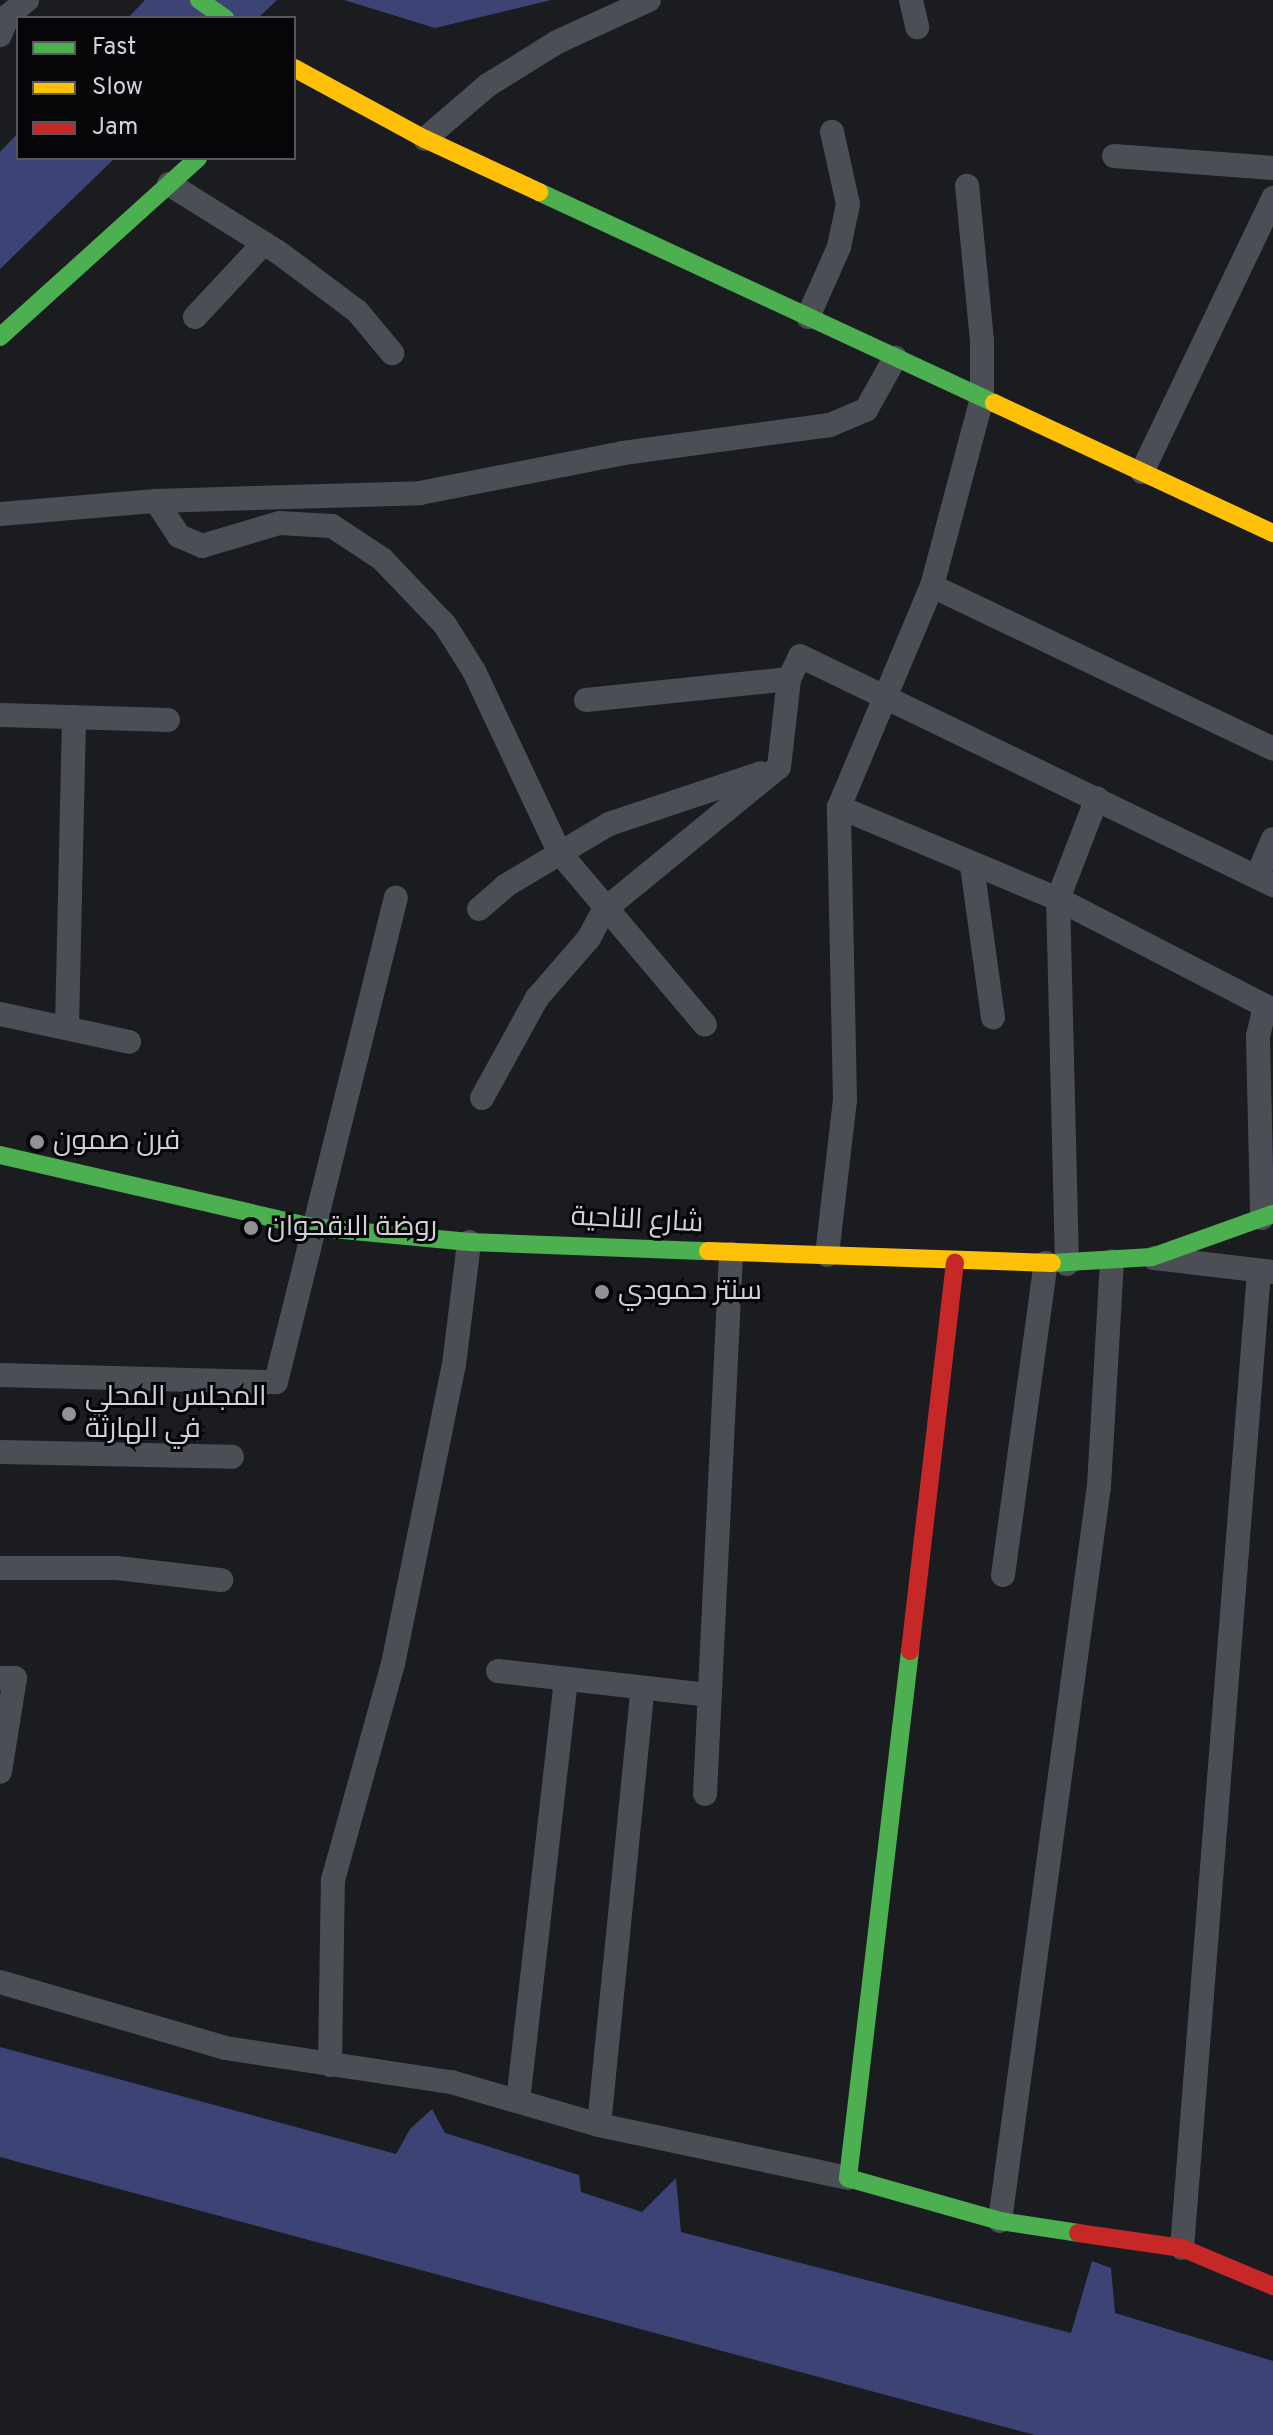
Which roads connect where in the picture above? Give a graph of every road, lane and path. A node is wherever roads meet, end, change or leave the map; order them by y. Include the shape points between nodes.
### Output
1 (27, 0) edge
2 (199, 0) edge
3 (649, 0) edge
4 (911, 0) edge
5 (222, 16) edge
6 (917, 27) dead end
7 (0, 35) edge
8 (296, 70) edge
9 (832, 132) dead end
10 (425, 139) junction
11 (1114, 156) dead end
12 (196, 160) edge
13 (1273, 168) edge
14 (169, 184) junction
15 (967, 186) dead end
16 (1273, 198) edge
17 (264, 243) junction
18 (195, 317) dead end
19 (808, 317) junction
20 (0, 337) edge
21 (392, 353) dead end
22 (895, 358) junction
23 (982, 398) junction
24 (1142, 472) junction
25 (156, 501) junction
26 (0, 514) edge
27 (1273, 533) edge
28 (932, 586) junction
29 (789, 679) junction
30 (888, 696) junction
31 (586, 700) dead end
32 (0, 715) edge
33 (74, 717) junction
34 (168, 720) dead end
35 (1272, 745) edge
36 (779, 767) junction
37 (1097, 798) junction
38 (839, 807) junction
39 (1273, 839) edge
40 (559, 852) junction
41 (972, 866) junction
42 (1265, 881) edge
43 (396, 898) dead end
44 (1058, 899) junction
45 (479, 909) dead end
46 (604, 910) junction
47 (1269, 998) edge
48 (0, 1014) edge
49 (993, 1018) dead end
50 (705, 1025) dead end
51 (67, 1027) junction
52 (129, 1042) dead end
53 (482, 1098) dead end
54 (0, 1155) edge
55 (1268, 1216) edge
56 (311, 1227) junction
57 (469, 1242) junction
58 (731, 1254) junction
59 (827, 1255) junction
60 (1152, 1257) junction
61 (1112, 1261) junction
62 (955, 1263) junction
63 (1056, 1264) junction
64 (1266, 1272) edge
65 (0, 1375) edge
66 (0, 1452) edge
67 (232, 1457) dead end
68 (0, 1568) edge
69 (1003, 1575) dead end
70 (221, 1580) dead end
71 (498, 1671) dead end
72 (0, 1678) edge
73 (566, 1679) junction
74 (643, 1688) junction
75 (710, 1695) junction
76 (0, 1772) edge
77 (705, 1794) dead end
78 (0, 1982) edge
79 (330, 2065) junction
80 (518, 2101) junction
81 (599, 2125) junction
82 (848, 2178) junction
83 (1000, 2221) junction
84 (1182, 2248) junction
85 (1273, 2286) edge

1 - 7 street via 8,16
2 - 5 street
3 - 10 street via 557,42 488,85
4 - 6 street
8 - 10 street
9 - 19 street via 848,204 839,247
10 - 19 street
11 - 13 street
12 - 14 street
14 - 17 street
14 - 20 street
15 - 23 street via 982,341
16 - 24 street
17 - 18 street
17 - 21 street via 357,311
19 - 22 street
22 - 23 street
22 - 25 street via 866,410 830,425 623,453 420,493
23 - 24 street
23 - 28 street
24 - 27 street
25 - 26 street
25 - 40 street via 179,536 202,546 279,523 332,526 382,559 445,625 474,671
28 - 30 street
28 - 35 street
29 - 30 street via 800,656
29 - 31 street
29 - 36 street
30 - 37 street
30 - 38 street
32 - 33 street
33 - 34 street
33 - 51 street
36 - 40 street via 609,824
36 - 46 street
37 - 42 street
37 - 44 street
38 - 41 street
38 - 59 street via 845,1100
39 - 42 street
40 - 45 street
40 - 46 street
41 - 44 street
41 - 49 street
43 - 56 street
44 - 47 street
44 - 63 street
46 - 50 street
46 - 53 street via 589,938 537,998
47 - 55 street via 1258,1036
48 - 51 street
51 - 52 street
54 - 56 street, شارع الناحية
55 - 60 street, شارع الناحية
56 - 57 street, شارع الناحية
56 - 65 street via 276,1382
57 - 58 street, شارع الناحية
57 - 79 street via 454,1365 393,1664 333,1880
58 - 59 street, شارع الناحية
58 - 75 street
59 - 62 street, شارع الناحية
60 - 61 street, شارع الناحية
60 - 64 street
61 - 63 street, شارع الناحية
61 - 83 street via 1099,1486
62 - 63 street, شارع الناحية
62 - 82 street
63 - 69 street
64 - 84 street
66 - 67 street
68 - 70 street via 117,1568
71 - 73 street
72 - 76 street via 15,1678
73 - 74 street
73 - 80 street
74 - 75 street
74 - 81 street
75 - 77 street
78 - 79 street via 225,2048
79 - 80 street via 451,2082
80 - 81 street
81 - 82 street
82 - 83 street
83 - 84 street
84 - 85 street

